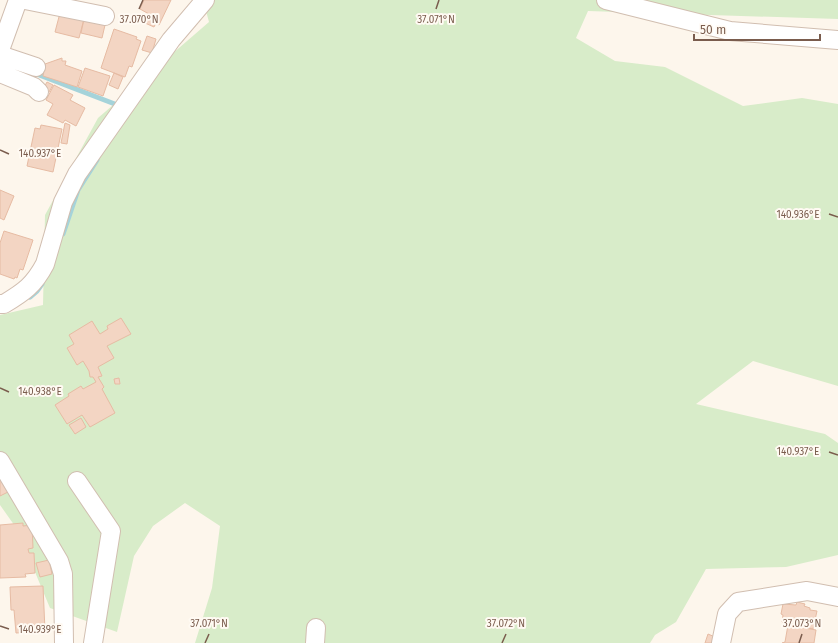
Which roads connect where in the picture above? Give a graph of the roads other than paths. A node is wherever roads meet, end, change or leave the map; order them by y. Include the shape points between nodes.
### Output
1 (18, 0) edge
2 (24, 0) edge
3 (204, 0) edge
4 (606, 0) edge
5 (105, 16) dead end
6 (838, 40) edge
7 (0, 50) edge
8 (0, 55) edge
9 (36, 67) dead end
10 (0, 72) edge
11 (39, 92) dead end
12 (0, 304) edge
13 (0, 461) edge
14 (77, 481) dead end
15 (838, 597) edge
16 (64, 643) edge
17 (93, 643) edge
18 (720, 643) edge

1 - 7 street
2 - 5 street
3 - 12 street via 171,40 77,174 63,202 45,264 36,279 26,290
4 - 6 street via 730,31
8 - 9 street
10 - 11 street via 17,78
13 - 16 street via 59,561 63,574
14 - 17 street via 111,531
15 - 18 street via 807,590 738,602 727,614

